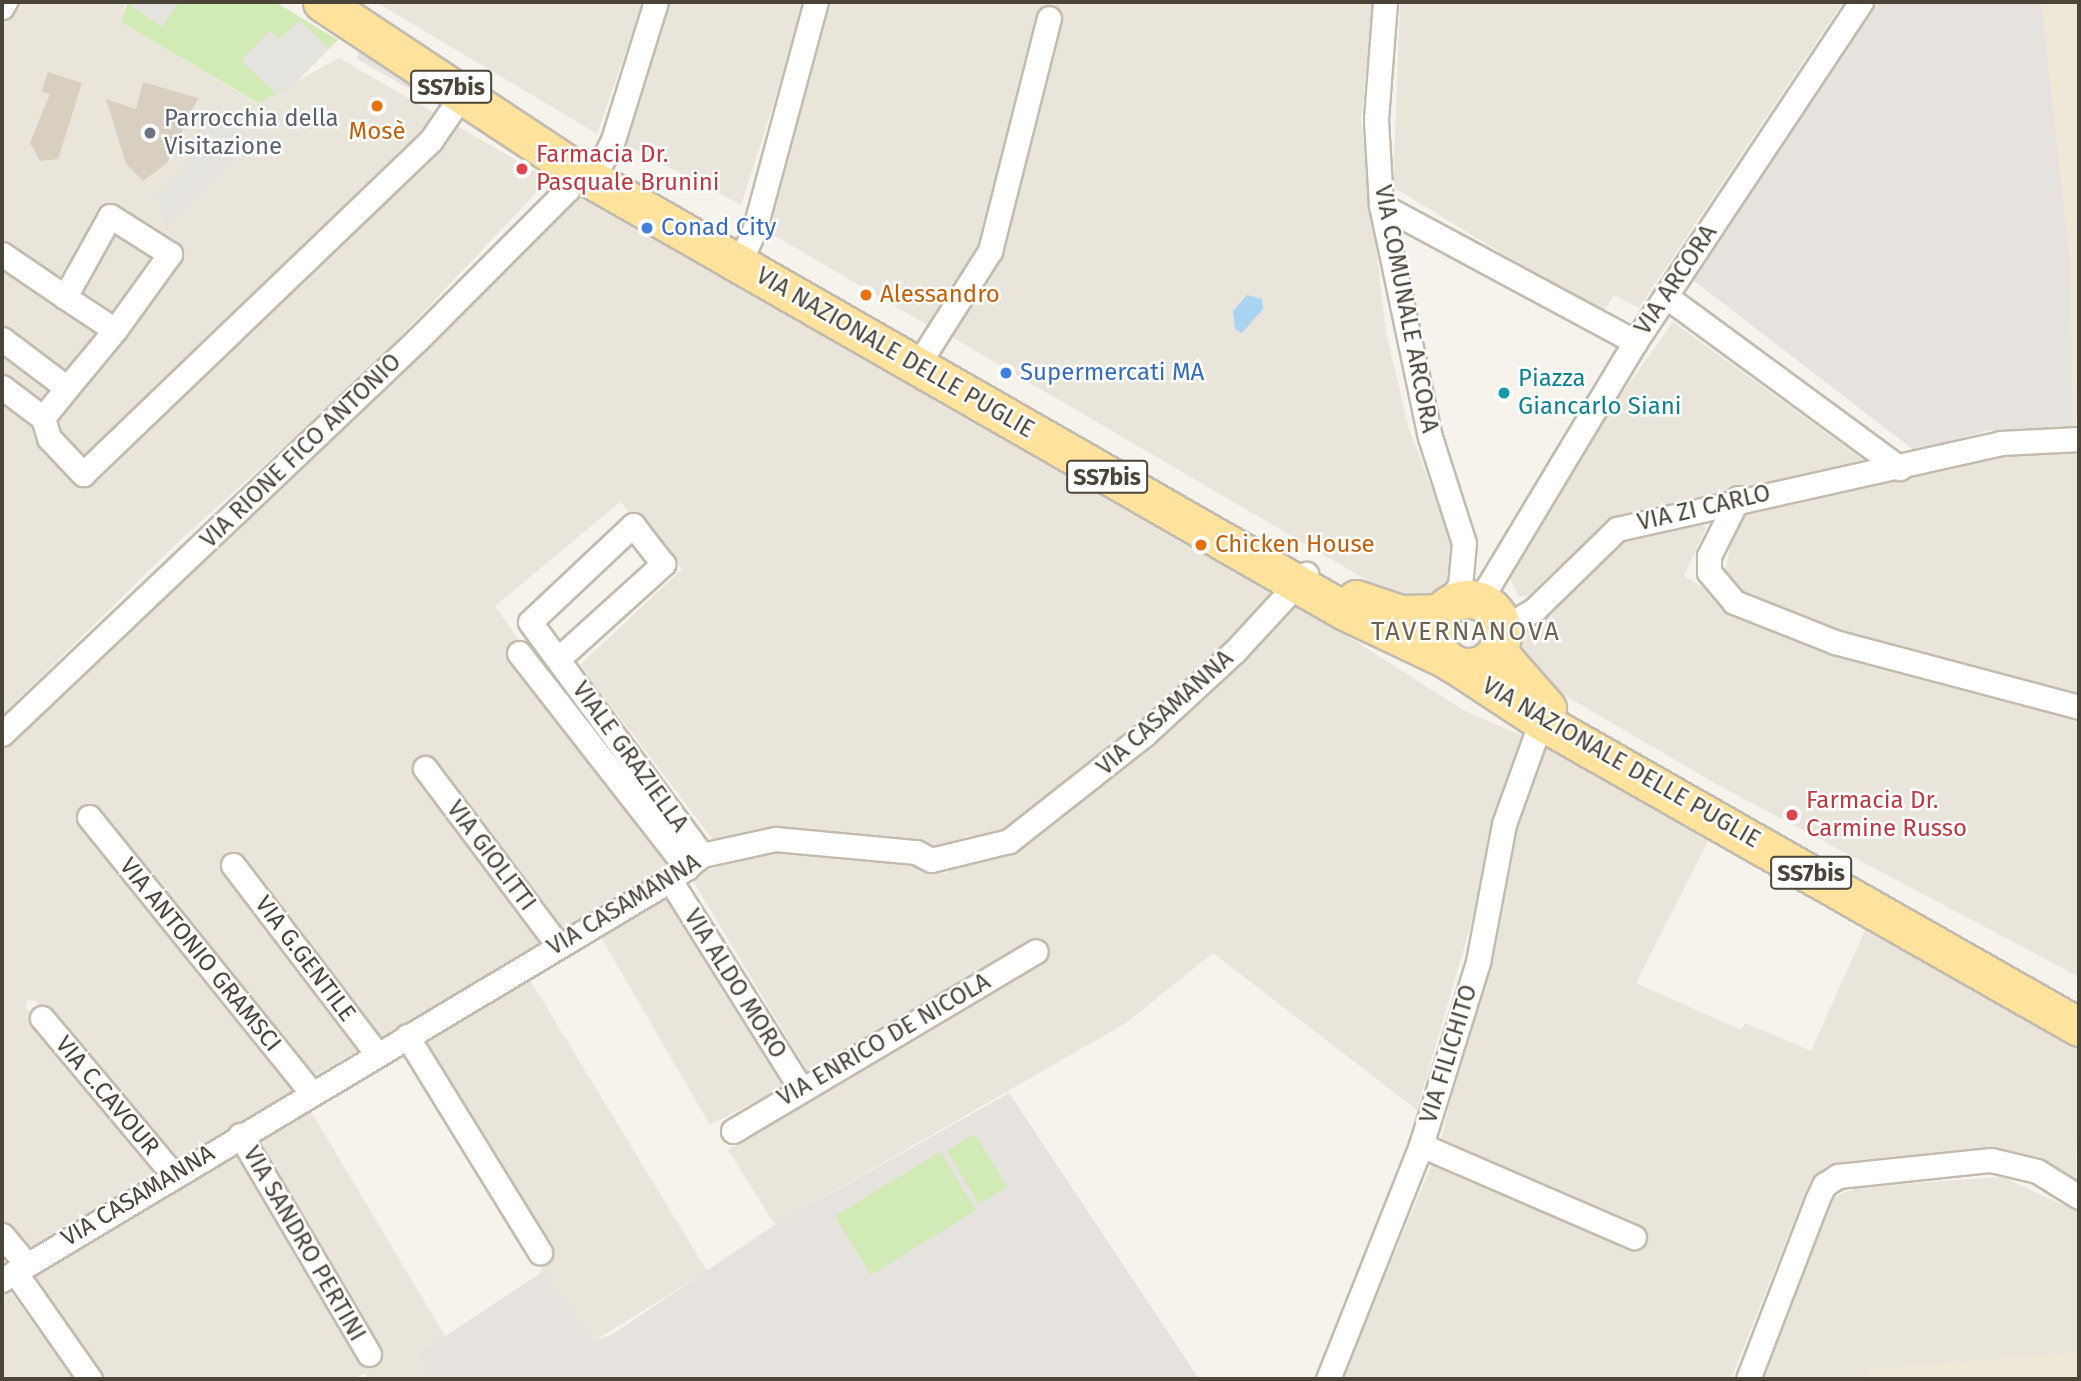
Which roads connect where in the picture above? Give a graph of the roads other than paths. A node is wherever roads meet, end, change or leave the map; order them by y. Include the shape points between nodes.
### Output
1 (5, 2) edge
2 (322, 2) edge
3 (359, 2) edge
4 (656, 2) edge
5 (816, 2) edge
6 (1385, 2) edge
7 (1861, 2) edge
8 (2, 7) edge
9 (1049, 18) dead end
10 (462, 94) junction
11 (590, 167) junction
12 (1381, 205) junction
13 (744, 253) junction
14 (2, 254) edge
15 (65, 297) junction
16 (1667, 298) junction
17 (115, 330) junction
18 (2, 339) edge
19 (1635, 342) junction
20 (923, 359) junction
21 (2, 387) edge
22 (67, 388) junction
23 (43, 418) junction
24 (2079, 439) edge
25 (1900, 468) junction
26 (1738, 498) junction
27 (1303, 578) junction
28 (1455, 607) junction
29 (1500, 640) junction
30 (519, 653) dead end
31 (558, 659) junction
32 (1451, 662) junction
33 (2079, 707) edge
34 (1544, 714) junction
35 (2, 734) edge
36 (425, 768) dead end
37 (89, 817) dead end
38 (233, 865) dead end
39 (687, 868) junction
40 (558, 945) junction
41 (1036, 951) dead end
42 (2079, 1006) edge
43 (42, 1017) dead end
44 (2079, 1027) edge
45 (407, 1036) junction
46 (377, 1054) junction
47 (800, 1087) junction
48 (312, 1093) junction
49 (733, 1131) dead end
50 (240, 1135) junction
51 (1421, 1145) junction
52 (173, 1174) junction
53 (2078, 1192) edge
54 (2, 1235) edge
55 (1634, 1237) dead end
56 (540, 1252) dead end
57 (14, 1272) edge
58 (369, 1354) dead end
59 (90, 1379) edge
60 (1328, 1379) edge
61 (1748, 1379) edge

1 - 8 street
2 - 10 main road, VIA NAZIONALE DELLE PUGLIE / SS7bis
3 - 11 main road, VIA NAZIONALE DELLE PUGLIE / SS7bis
4 - 11 street
5 - 13 street
6 - 12 street, VIA COMUNALE ARCORA via 1376,120
7 - 16 street, VIA ARCORA
9 - 20 street via 990,251
10 - 11 main road, VIA NAZIONALE DELLE PUGLIE / SS7bis
10 - 23 street via 431,140 83,474 49,439
11 - 13 main road, VIA NAZIONALE DELLE PUGLIE / SS7bis
11 - 35 street, VIA RIONE FICO ANTONIO via 417,340
12 - 19 street
12 - 28 street, VIA COMUNALE ARCORA via 1430,437 1464,543
13 - 20 main road, VIA NAZIONALE DELLE PUGLIE / SS7bis
14 - 15 street
15 - 17 street
15 - 17 street via 110,216 170,254
16 - 19 street, VIA ARCORA
16 - 25 street
17 - 22 street
18 - 22 street
19 - 28 street, VIA ARCORA
20 - 27 main road, VIA NAZIONALE DELLE PUGLIE / SS7bis
21 - 23 street
22 - 23 street
24 - 25 street, VIA ZI CARLO via 2001,443
25 - 26 street, VIA ZI CARLO
26 - 29 street, VIA ZI CARLO via 1617,529
26 - 33 street via 1710,556 1709,572 1734,602 1835,642
27 - 28 main road, VIA NAZIONALE DELLE PUGLIE / SS7bis via 1371,608
27 - 32 main road, VIA NAZIONALE DELLE PUGLIE / SS7bis via 1391,637
27 - 39 street, VIA CASAMANNA via 1145,734 1009,841 931,860 916,852 775,839
28 - 29 main road via 1495,611
28 - 32 main road via 1435,642
29 - 32 main road via 1479,665
29 - 34 main road, VIA NAZIONALE DELLE PUGLIE
30 - 39 street
31 - 31 street, VIALE GRAZIELLA via 663,564 633,525 530,622
31 - 39 street, VIALE GRAZIELLA
32 - 34 main road, VIA NAZIONALE DELLE PUGLIE / SS7bis
34 - 42 main road, VIA NAZIONALE DELLE PUGLIE / SS7bis
34 - 44 main road, VIA NAZIONALE DELLE PUGLIE / SS7bis
34 - 51 street, VIA FILICHITO via 1504,824 1478,962
36 - 40 street, VIA GIOLITTI
37 - 48 street, VIA ANTONIO GRAMSCI
38 - 46 street, VIA G.GENTILE
39 - 40 street, VIA CASAMANNA
39 - 47 street, VIA ALDO MORO
40 - 45 street, VIA CASAMANNA
41 - 47 street, VIA ENRICO DE NICOLA
43 - 52 street, VIA C.CAVOUR
45 - 46 street, VIA CASAMANNA
45 - 56 street
46 - 48 street, VIA CASAMANNA
47 - 49 street, VIA ENRICO DE NICOLA
48 - 50 street, VIA CASAMANNA
50 - 52 street, VIA CASAMANNA
50 - 58 street, VIA SANDRO PERTINI
51 - 55 street
51 - 60 street, VIA FILICHITO
52 - 57 street, VIA CASAMANNA
53 - 61 street via 2037,1171 1992,1160 1851,1173 1824,1185
54 - 57 street
57 - 59 street

